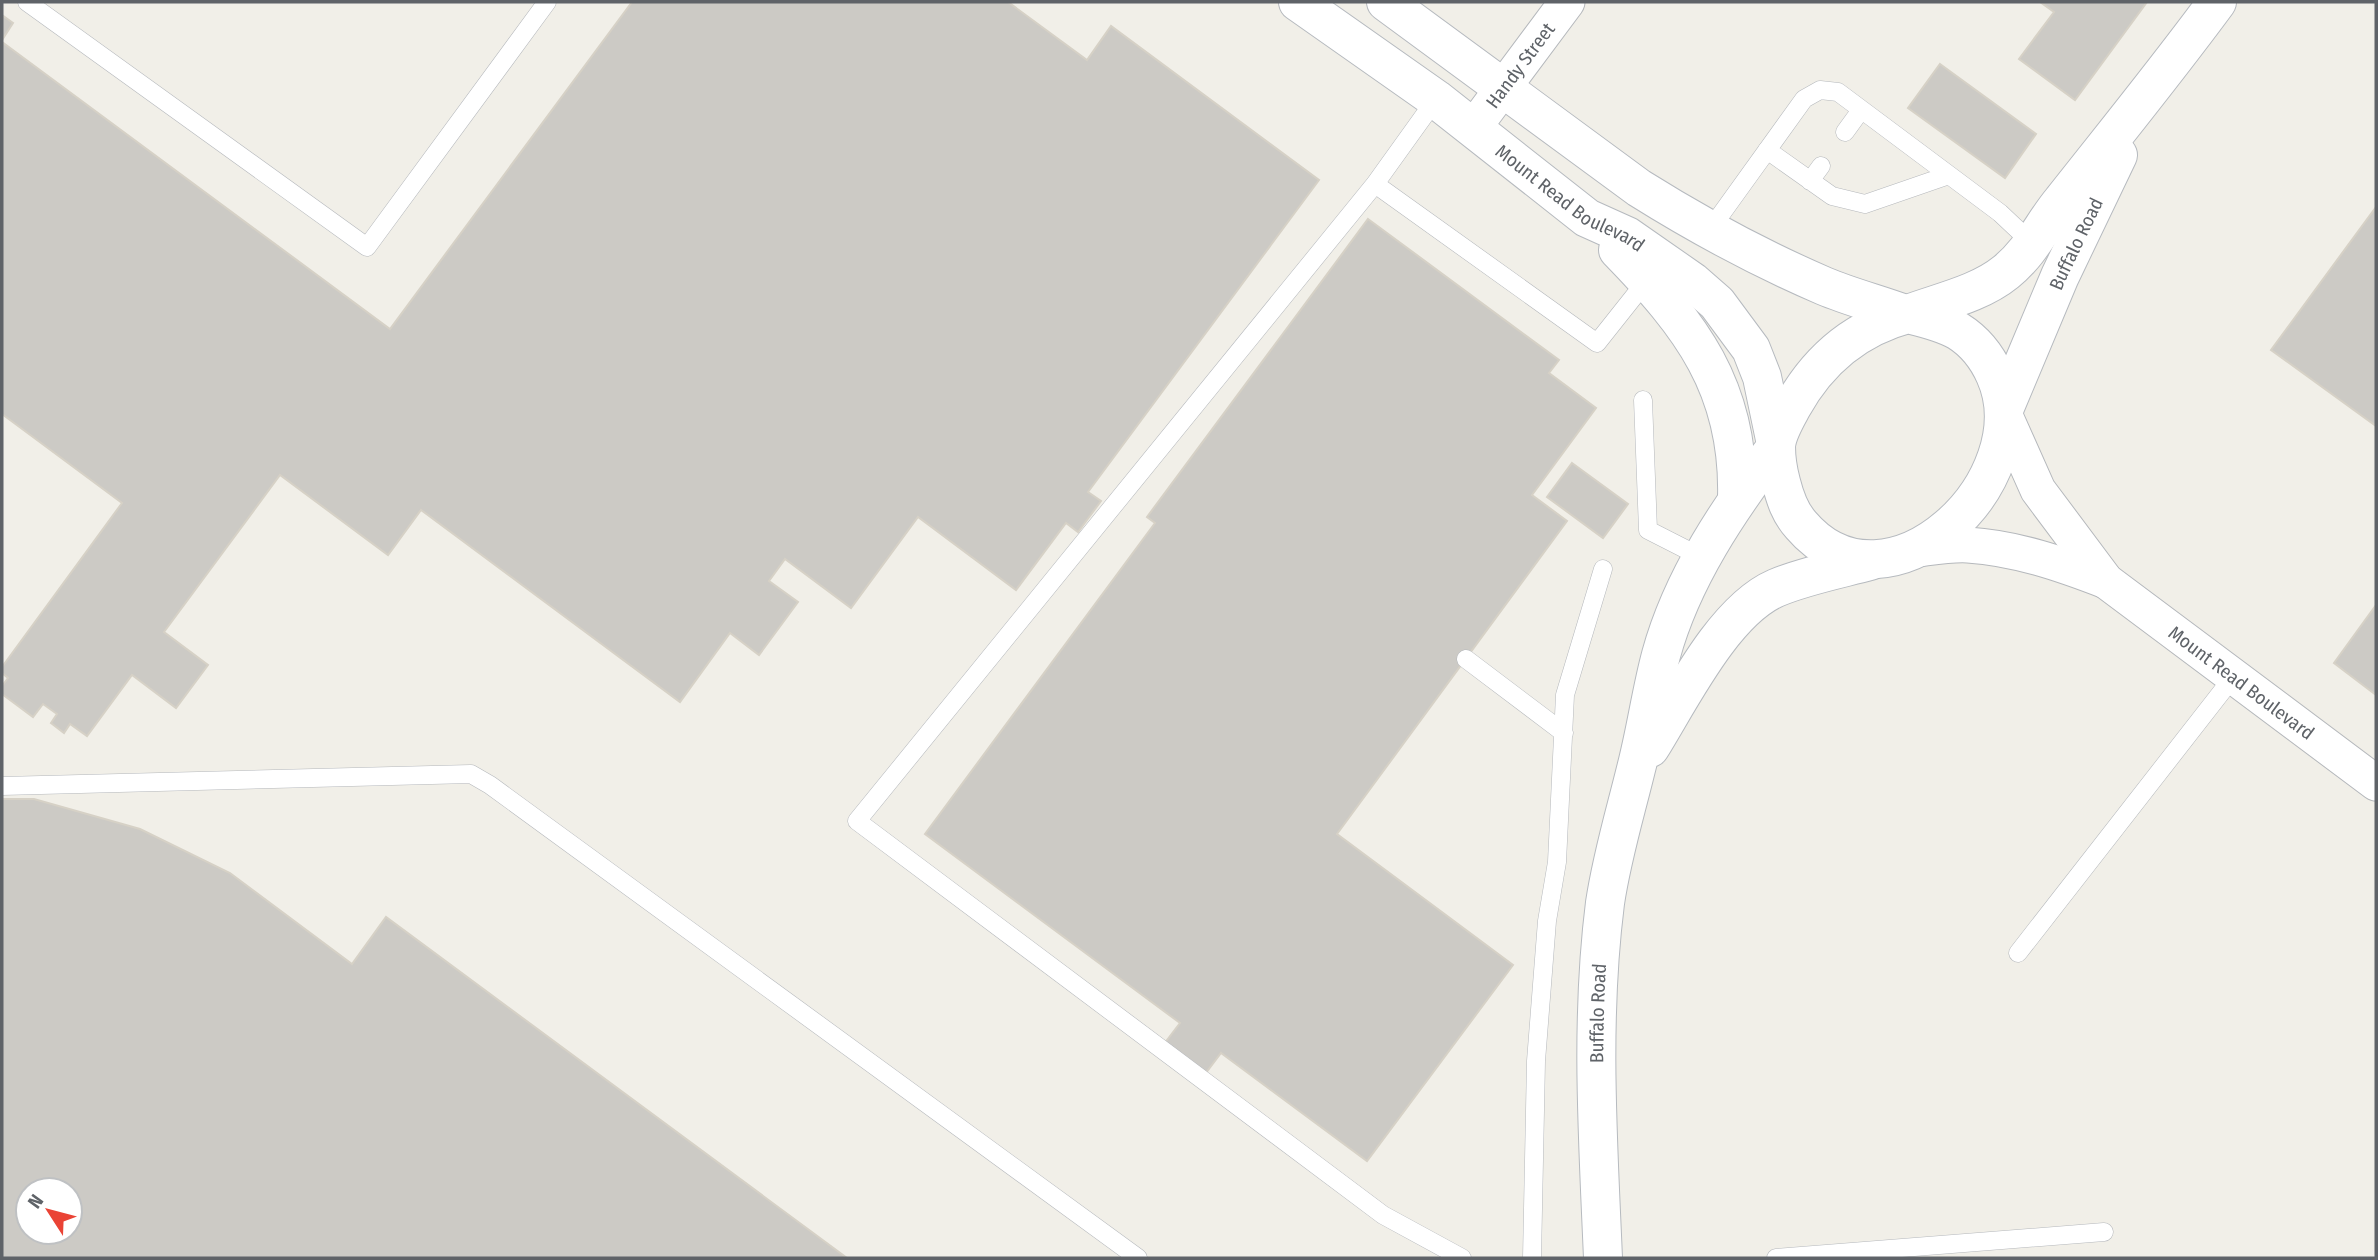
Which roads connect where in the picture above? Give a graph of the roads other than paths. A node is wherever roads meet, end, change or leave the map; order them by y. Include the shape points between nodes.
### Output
1 (27, 2) edge
2 (547, 2) edge
3 (1298, 2) edge
4 (1386, 2) edge
5 (1567, 2) edge
6 (2217, 2) edge
7 (2157, 83) junction
8 (1502, 89) junction
9 (1436, 99) junction
10 (1861, 110) junction
11 (1474, 127) junction
12 (1845, 132) dead end
13 (1767, 150) junction
14 (1949, 175) junction
15 (1375, 184) junction
16 (1587, 218) junction
17 (1709, 231) junction
18 (2034, 245) junction
19 (1647, 279) junction
20 (1906, 314) junction
21 (1643, 400) dead end
22 (2005, 411) junction
23 (1776, 445) junction
24 (1737, 498) junction
25 (1919, 549) junction
26 (1703, 558) junction
27 (1873, 560) junction
28 (1603, 569) dead end
29 (2106, 581) junction
30 (1466, 659) dead end
31 (2234, 676) junction
32 (1563, 733) junction
33 (1636, 771) junction
34 (2376, 783) edge
35 (2, 786) edge
36 (2018, 953) dead end
37 (2104, 1232) dead end
38 (1906, 1252) edge
39 (1138, 1258) edge
40 (1462, 1258) edge
41 (1532, 1258) edge
42 (1603, 1258) edge
43 (1776, 1258) edge

1 - 2 lane via 367,247
3 - 9 main road, Mount Read Boulevard
4 - 8 main road
5 - 8 street, Handy Street
6 - 7 main road, Buffalo Road
7 - 18 main road, Buffalo Road via 2058,206
7 - 22 main road, Buffalo Road via 2060,276
8 - 11 street, Handy Street
8 - 17 main road via 1639,188
9 - 11 main road, Mount Read Boulevard
9 - 15 lane
10 - 12 lane
10 - 13 lane via 1838,92 1820,90 1804,99
10 - 14 lane
11 - 16 main road, Mount Read Boulevard
13 - 14 lane via 1815,174 1832,196 1865,204
13 - 17 lane
14 - 18 lane
15 - 19 lane via 1597,343
15 - 40 lane via 857,821 1383,1216
16 - 19 main road
16 - 23 main road, Mount Read Boulevard via 1627,236 1717,303 1751,349 1762,377
17 - 20 main road via 1826,287
18 - 20 main road, Buffalo Road via 1985,286
19 - 24 main road via 1686,327 1715,378 1737,453
20 - 22 main road via 1958,331 1975,345 2000,385
20 - 23 main road via 1859,335 1817,368 1785,419
21 - 26 lane via 1648,530
22 - 25 main road via 2001,442 1981,490 1964,512
22 - 29 street via 2038,490
23 - 24 main road, Buffalo Road
23 - 27 main road via 1794,518 1824,548 1843,557
24 - 26 main road, Buffalo Road
25 - 27 main road
25 - 29 street via 1966,545 2004,550
26 - 33 main road, Buffalo Road via 1662,653
27 - 33 main road, Buffalo Road via 1776,588 1755,601 1715,644
28 - 32 lane via 1565,695
29 - 31 street, Mount Read Boulevard
30 - 32 lane
31 - 34 street, Mount Read Boulevard
31 - 36 lane
32 - 41 lane via 1557,862 1547,922 1536,1061
33 - 42 main road, Buffalo Road via 1611,867 1599,968 1595,1065
35 - 39 lane via 471,774
37 - 38 lane
38 - 43 lane

